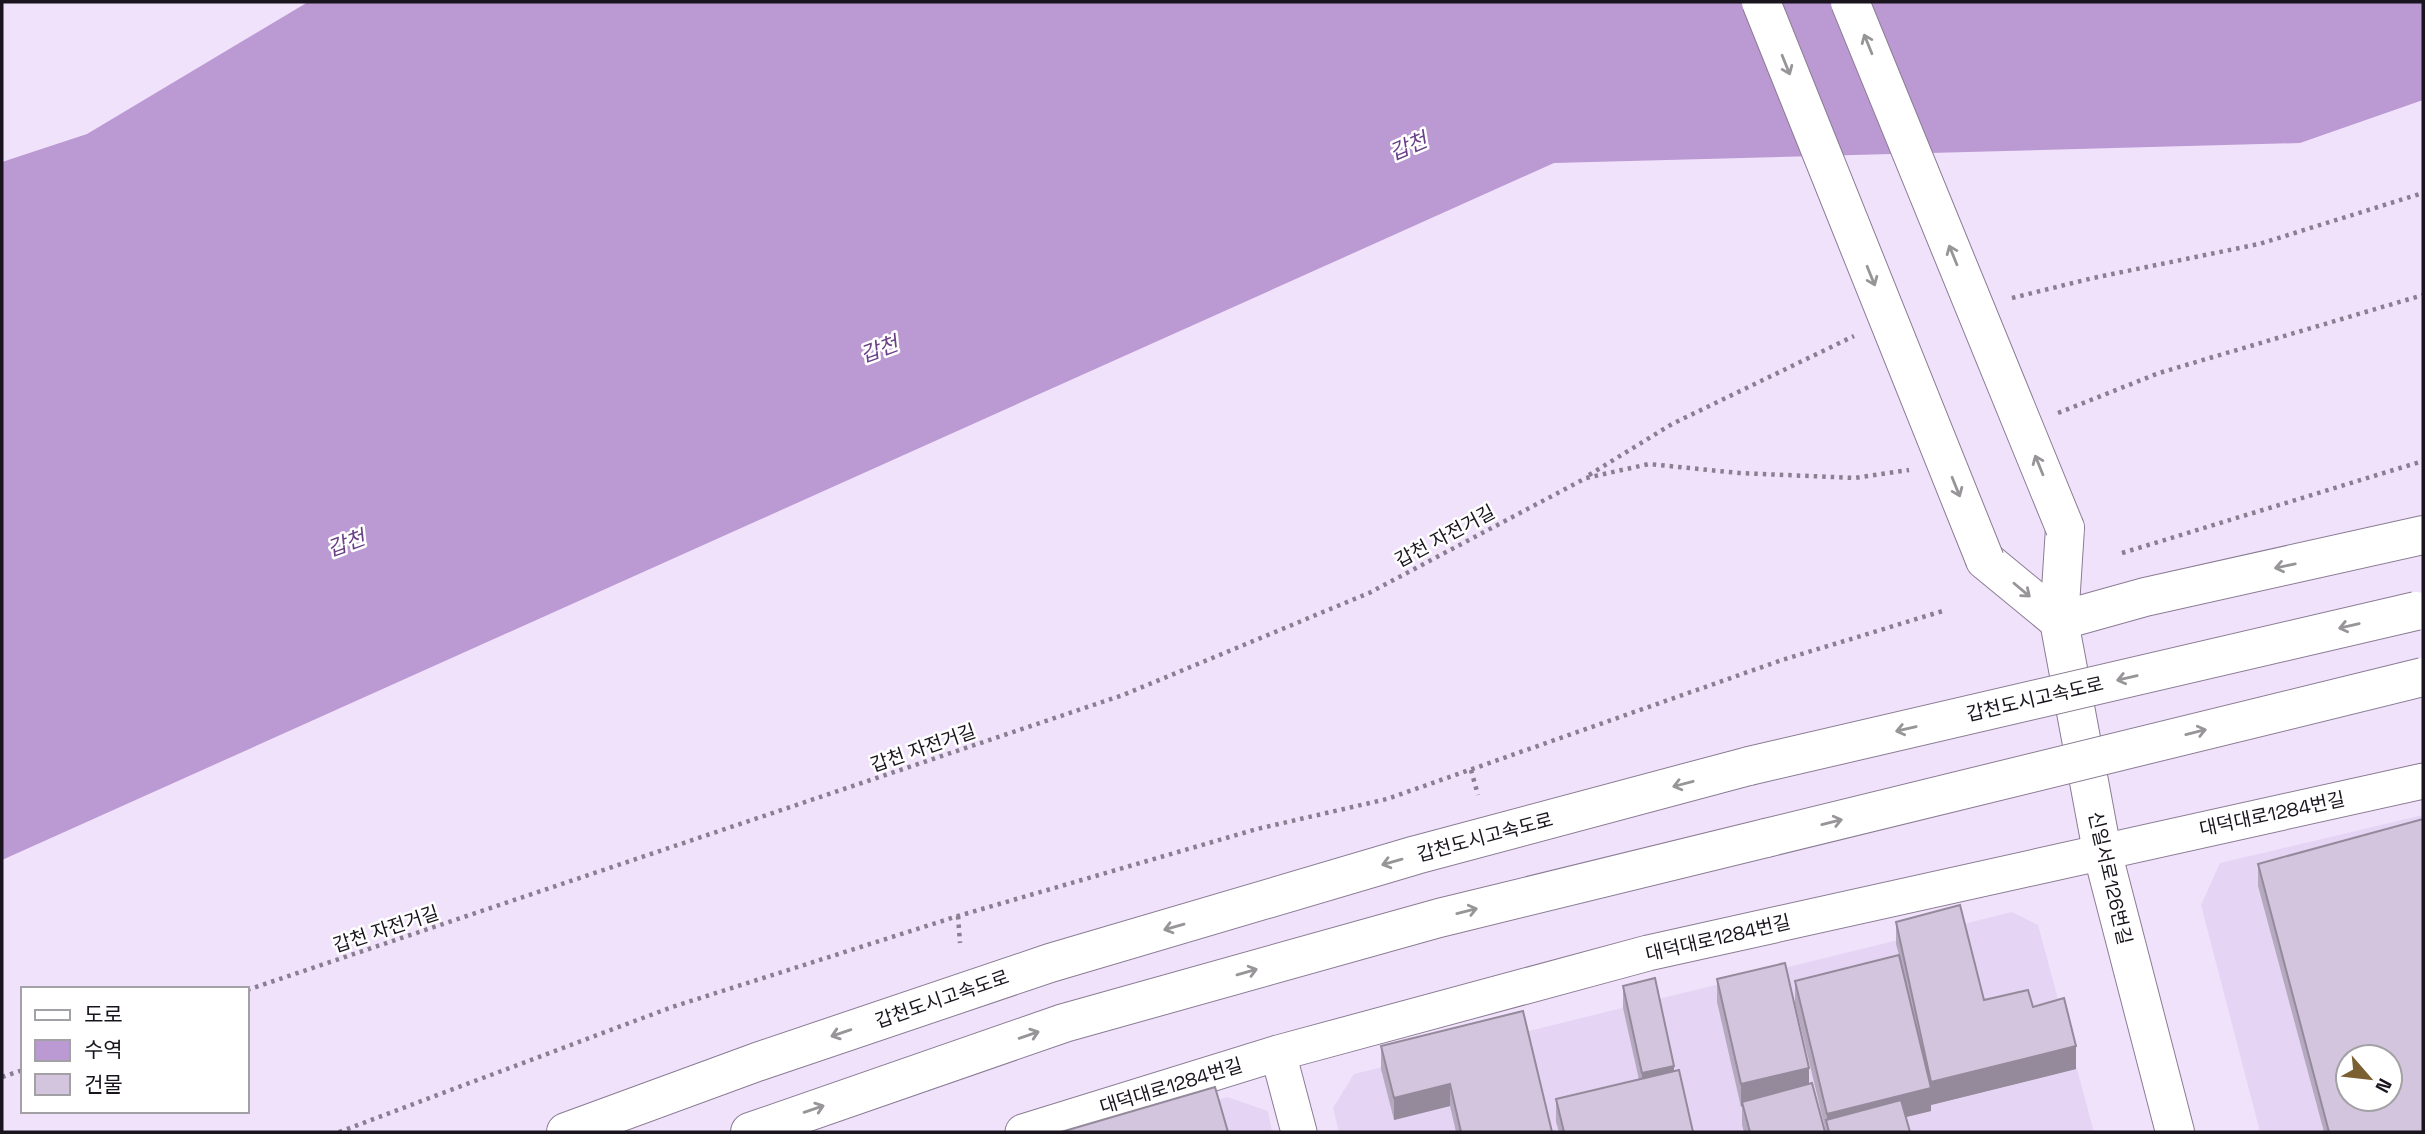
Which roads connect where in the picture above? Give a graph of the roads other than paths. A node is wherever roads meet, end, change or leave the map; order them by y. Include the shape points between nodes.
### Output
1 (1760, 2) edge
2 (1850, 2) edge
3 (2423, 535) edge
4 (2419, 610) edge
5 (2059, 621) junction
6 (2423, 677) edge
7 (2423, 781) edge
8 (2102, 851) junction
9 (1278, 1053) junction
10 (565, 1132) edge
11 (750, 1132) edge
12 (1023, 1132) edge
13 (1299, 1132) edge
14 (2175, 1132) edge

1 -> 5 main road, bridge via 1985,560
5 -> 2 main road, 신일서로126번길, bridge via 2065,528
3 -> 5 main road via 2145,597
4 -> 10 main road, 갑천도시고속도로, bridge via 1749,766 1402,859 1050,963
5 - 8 main road, 신일서로126번길
11 -> 6 main road, bridge via 1064,1023 1439,918
7 - 8 street, 대덕대로1284번길
8 - 9 street, 대덕대로1284번길 via 1648,953
8 - 14 main road, 신일서로126번길
9 - 12 street, 대덕대로1284번길
9 - 13 street

